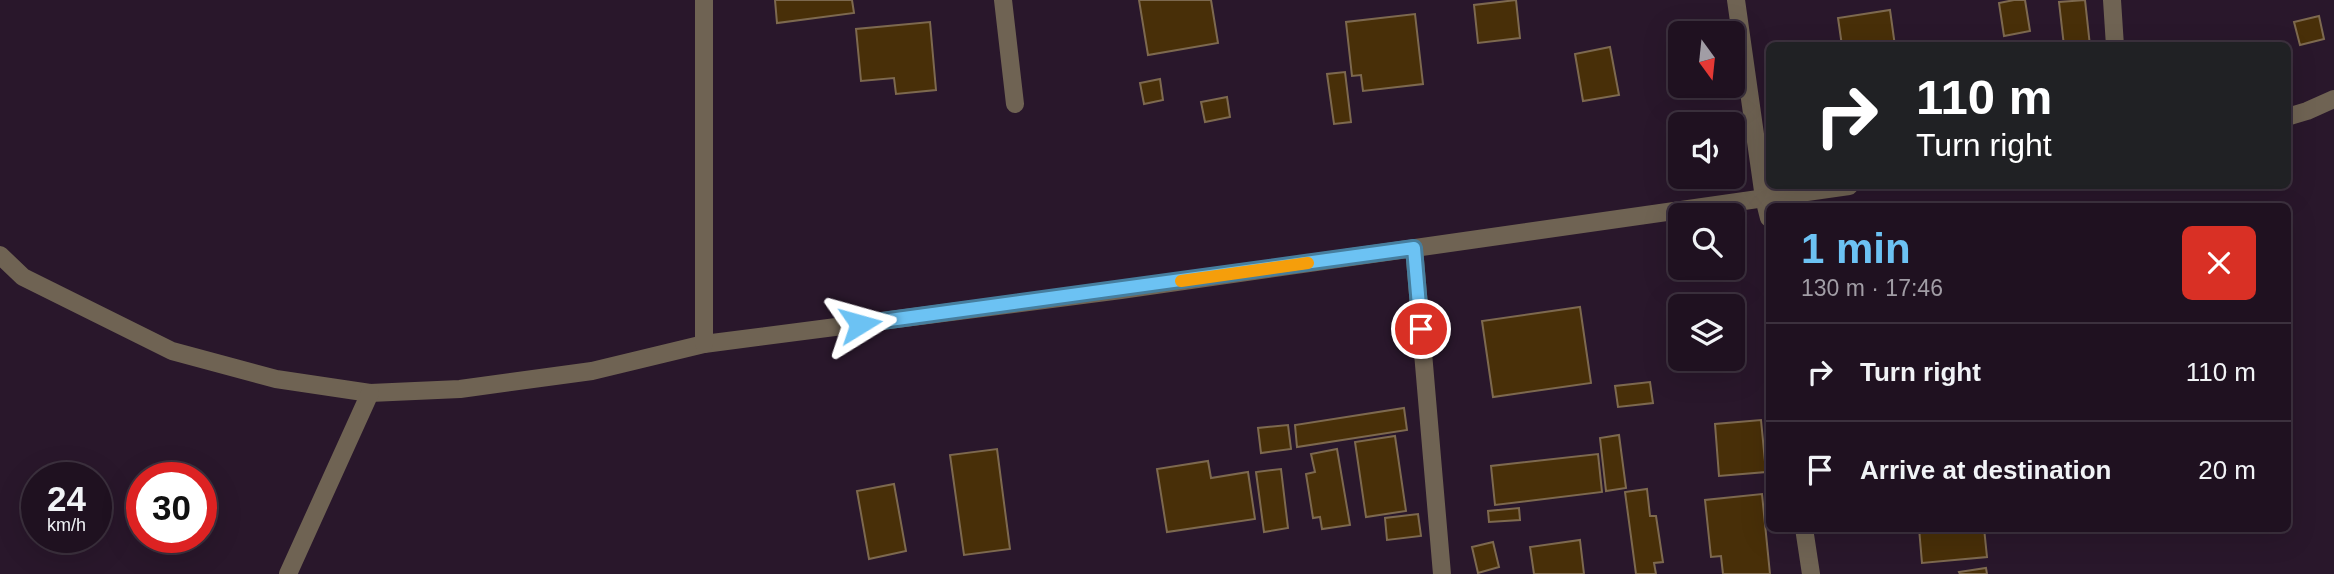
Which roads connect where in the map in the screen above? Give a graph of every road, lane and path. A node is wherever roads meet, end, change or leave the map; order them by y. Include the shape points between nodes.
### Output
1 (704, 0) edge
2 (1003, 0) edge
3 (1736, 0) edge
4 (2112, 0) edge
5 (2115, 42) edge
6 (2334, 99) edge
7 (1015, 104) dead end
8 (2291, 116) edge
9 (1828, 189) edge
10 (1764, 198) junction
11 (1766, 206) edge
12 (1414, 248) junction
13 (0, 255) edge
14 (704, 344) junction
15 (370, 393) junction
16 (1805, 532) edge
17 (288, 574) edge
18 (1442, 574) edge
19 (1811, 574) edge

1 - 14 street
2 - 7 street
3 - 10 street
4 - 5 street
6 - 8 street
9 - 10 street
10 - 11 street
10 - 12 street
12 - 14 street
12 - 18 street
13 - 15 street via 23,277 172,351 276,379
14 - 15 street via 592,372 460,389
15 - 17 street
16 - 19 street

